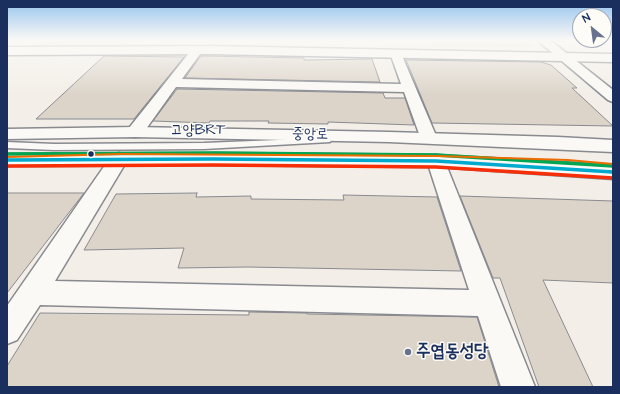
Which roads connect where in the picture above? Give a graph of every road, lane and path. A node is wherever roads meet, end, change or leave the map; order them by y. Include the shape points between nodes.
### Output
1 (191, 58) edge
2 (398, 58) edge
3 (566, 58) edge
4 (172, 83) junction
5 (410, 88) junction
6 (613, 97) edge
7 (135, 132) junction
8 (7, 134) edge
9 (389, 137) junction
10 (7, 145) edge
11 (613, 146) edge
12 (432, 150) junction
13 (7, 152) edge
14 (119, 159) junction
15 (213, 159) junction
16 (7, 160) edge
17 (613, 172) edge
18 (32, 293) junction
19 (488, 303) junction
20 (7, 330) edge
21 (518, 387) edge

1 - 4 street
2 - 5 street
3 - 6 main road
4 - 5 street
4 - 7 street
5 - 12 street
7 - 8 main road, 중앙로
7 - 9 main road, 중앙로
9 - 10 lane, 고양BRT via 204,146
9 - 12 main road, 중앙로
11 - 12 main road, 중앙로 via 558,143
12 - 15 main road, 중앙로
12 - 17 main road, 중앙로
12 - 19 street
13 - 15 lane, 고양BRT
14 - 15 main road, 중앙로
14 - 16 main road, 중앙로
14 - 18 street
18 - 19 street
18 - 20 street
19 - 21 street

